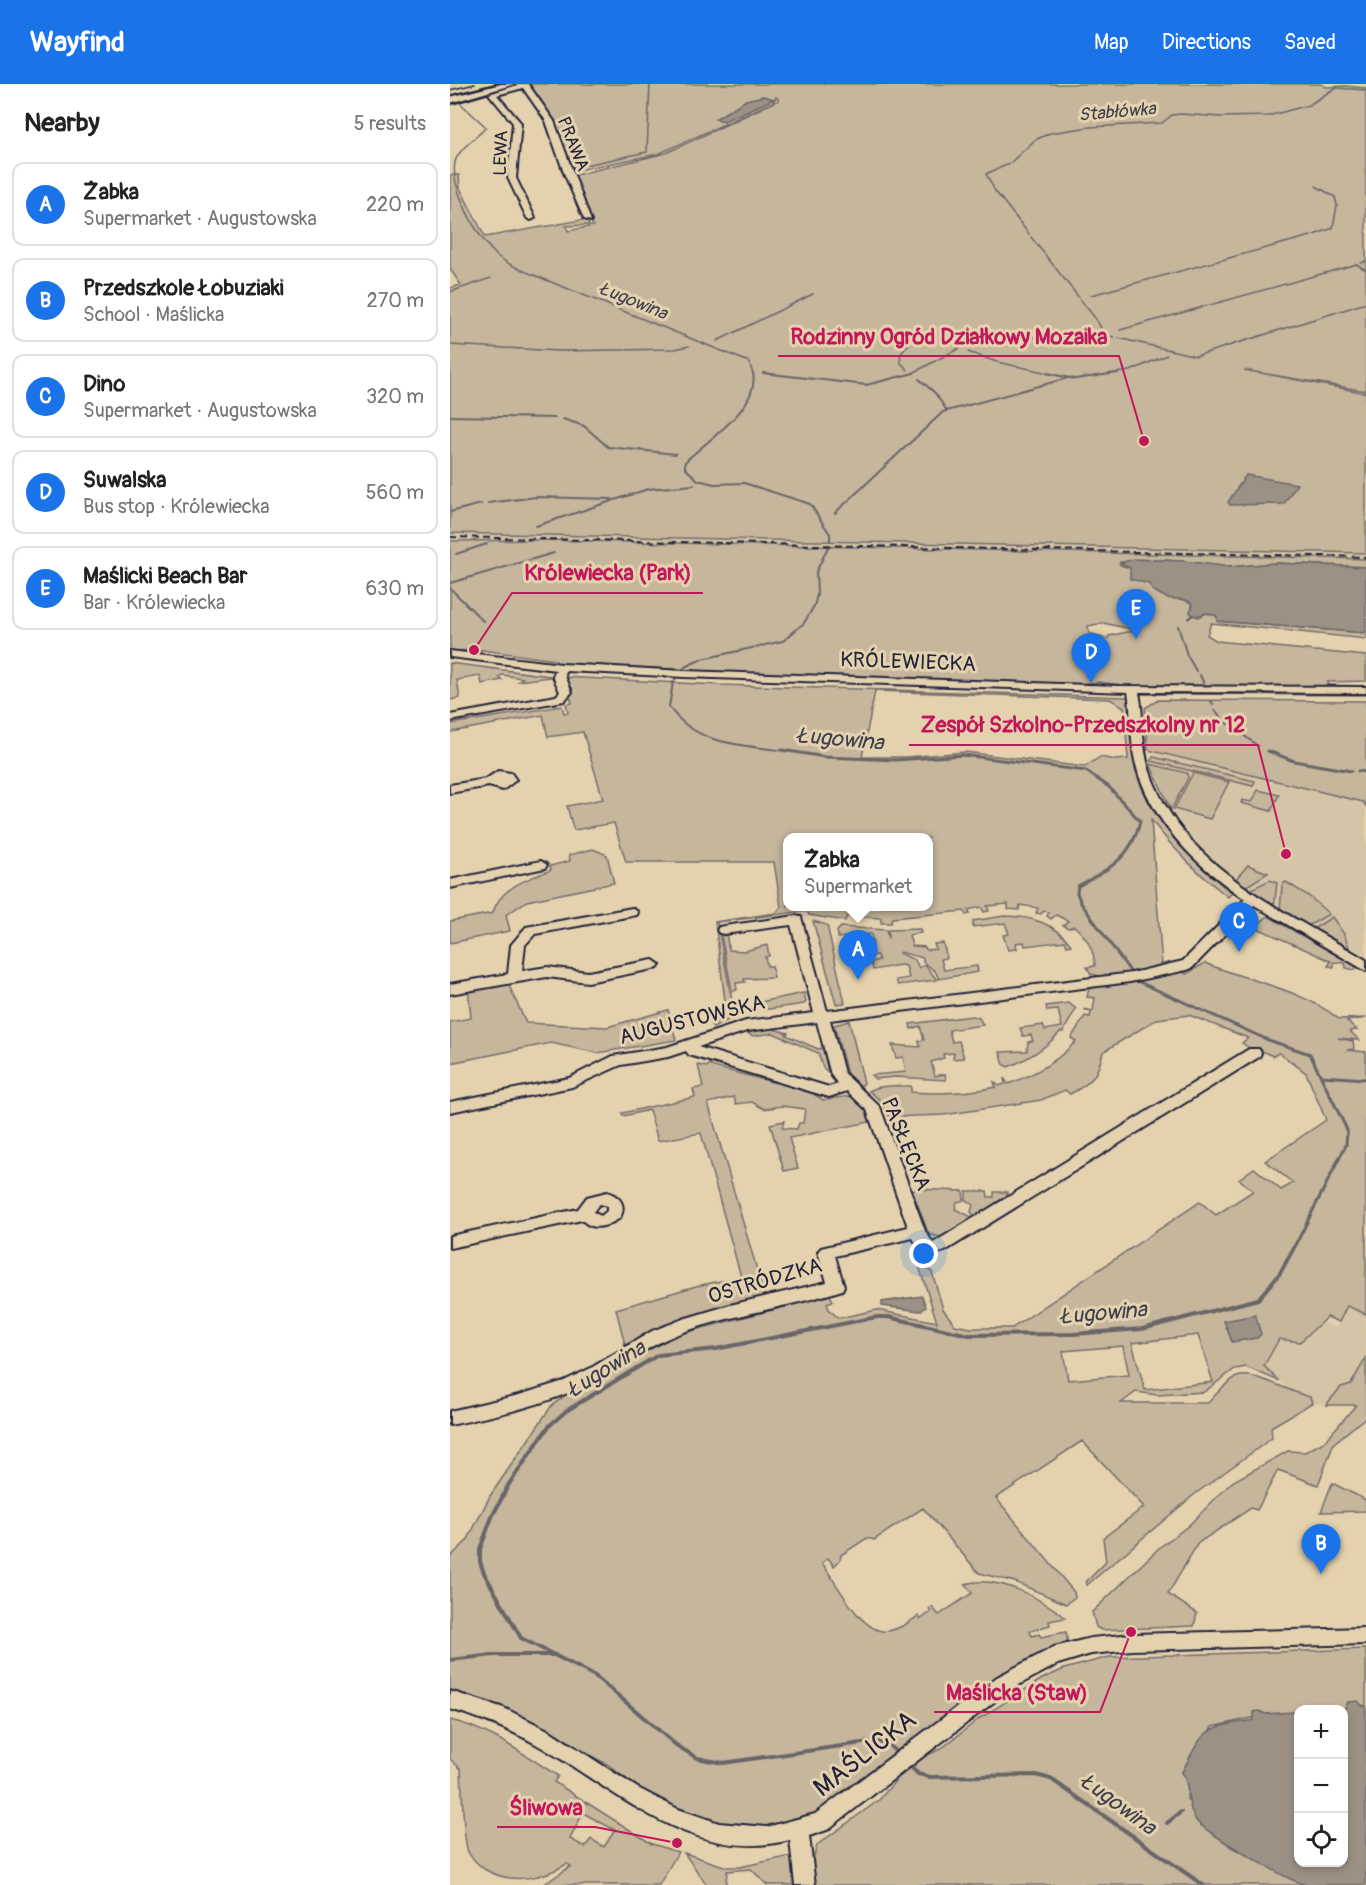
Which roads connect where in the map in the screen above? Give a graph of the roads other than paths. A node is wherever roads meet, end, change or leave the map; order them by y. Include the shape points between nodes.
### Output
1 (511, 84) edge
2 (525, 85) edge
3 (494, 89) edge
4 (450, 98) edge
5 (531, 218) dead end
6 (588, 219) dead end
7 (450, 654) edge
8 (562, 667) junction
9 (1133, 689) junction
10 (1366, 690) edge
11 (450, 718) edge
12 (492, 782) dead end
13 (450, 789) edge
14 (541, 865) dead end
15 (450, 884) edge
16 (1251, 900) junction
17 (632, 912) dead end
18 (724, 930) dead end
19 (653, 964) dead end
20 (1366, 966) edge
21 (515, 977) junction
22 (450, 989) edge
23 (822, 1015) junction
24 (689, 1045) junction
25 (1254, 1053) dead end
26 (847, 1086) junction
27 (450, 1107) edge
28 (585, 1213) dead end
29 (917, 1231) junction
30 (450, 1242) edge
31 (450, 1418) edge
32 (1366, 1636) edge
33 (450, 1700) edge
34 (799, 1834) junction
35 (805, 1885) edge

1 - 4 main road
2 - 3 street
2 - 6 street, PRAWA via 550,121
3 - 4 main road
3 - 5 street, LEWA via 517,123 512,178
7 - 8 street, KRÓLEWIECKA
8 - 9 street, KRÓLEWIECKA
8 - 11 street via 559,676 566,692 560,699
9 - 10 street, KRÓLEWIECKA
9 - 16 street via 1139,751 1156,801 1196,854
12 - 13 street
14 - 15 street
16 - 20 street
16 - 23 street, AUGUSTOWSKA via 1187,965 1134,976
17 - 21 street via 531,930 519,940 515,950
18 - 23 street, PASŁĘCKA via 796,920
19 - 21 street via 588,977 547,972
21 - 22 street
23 - 24 street, AUGUSTOWSKA via 746,1026
23 - 26 street, PASŁĘCKA via 838,1075
24 - 26 street via 693,1052 827,1092
24 - 27 street, AUGUSTOWSKA via 618,1060 572,1082
25 - 29 street via 940,1247 926,1246
26 - 29 street, PASŁĘCKA via 873,1107
28 - 30 street
29 - 31 street, OSTRÓDZKA via 826,1252 836,1286 677,1328 562,1389
32 - 34 street, MAŚLICKA via 1091,1646 1054,1656 1018,1674 955,1718 837,1812
33 - 34 street, MAŚLICKA via 480,1709 527,1732 689,1832 723,1841 756,1843
34 - 35 street

